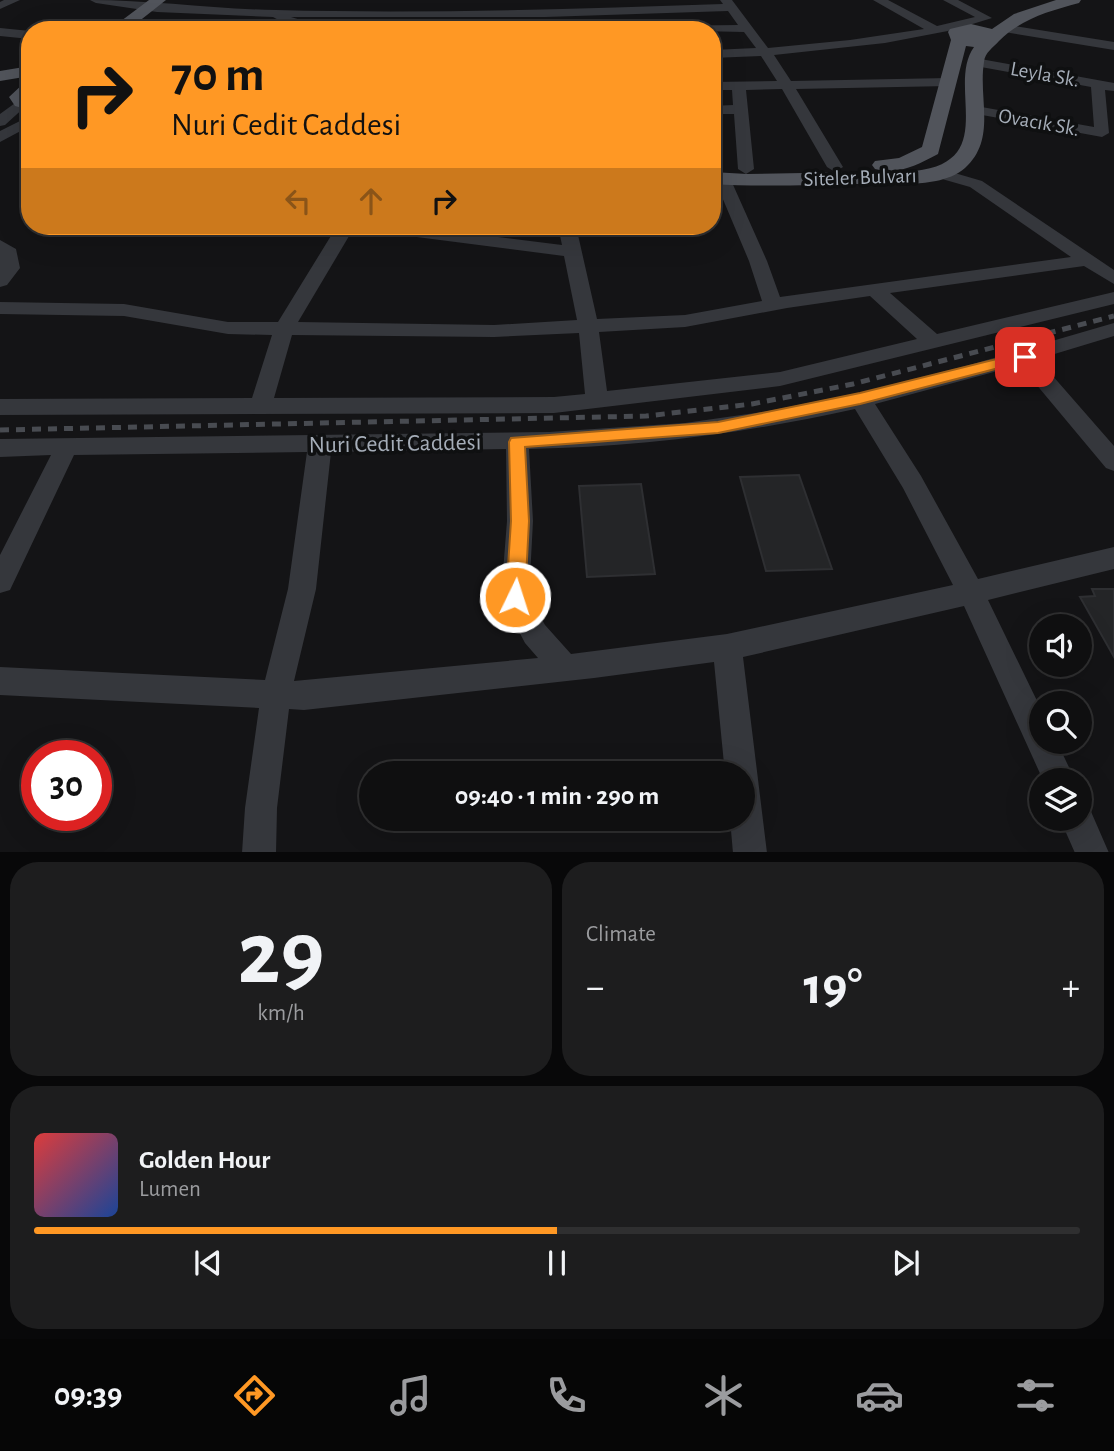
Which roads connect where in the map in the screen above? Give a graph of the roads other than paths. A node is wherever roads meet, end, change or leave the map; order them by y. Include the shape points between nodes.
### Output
1 (14, 0) edge
2 (96, 0) edge
3 (323, 0) edge
4 (879, 0) edge
5 (949, 0) edge
6 (1047, 0) edge
7 (1074, 0) edge
8 (304, 2) edge
9 (159, 3) edge
10 (728, 4) edge
11 (0, 6) edge
12 (544, 6) edge
13 (281, 16) junction
14 (986, 18) junction
15 (131, 21) edge
16 (140, 21) edge
17 (272, 21) edge
18 (297, 21) edge
19 (747, 27) junction
20 (721, 28) edge
21 (934, 30) junction
22 (0, 32) edge
23 (21, 34) edge
24 (962, 34) junction
25 (900, 35) junction
26 (994, 36) junction
27 (1114, 46) edge
28 (766, 53) junction
29 (721, 54) edge
30 (975, 62) junction
31 (21, 73) edge
32 (0, 78) edge
33 (949, 82) junction
34 (1098, 84) junction
35 (721, 86) edge
36 (740, 86) junction
37 (788, 86) junction
38 (1114, 87) edge
39 (21, 94) edge
40 (21, 96) edge
41 (741, 109) junction
42 (721, 110) edge
43 (976, 110) junction
44 (0, 122) edge
45 (21, 125) edge
46 (0, 136) edge
47 (835, 167) junction
48 (746, 169) junction
49 (721, 173) edge
50 (721, 174) edge
51 (941, 174) junction
52 (721, 186) edge
53 (341, 235) edge
54 (442, 235) edge
55 (569, 235) edge
56 (0, 245) edge
57 (570, 251) junction
58 (1086, 260) junction
59 (1114, 278) edge
60 (0, 281) edge
61 (875, 290) junction
62 (1114, 298) edge
63 (773, 305) junction
64 (0, 308) edge
65 (588, 326) junction
66 (284, 329) junction
67 (1114, 329) edge
68 (933, 342) junction
69 (1025, 357) junction
70 (860, 399) junction
71 (597, 402) junction
72 (261, 406) junction
73 (0, 407) edge
74 (517, 442) junction
75 (320, 444) junction
76 (67, 446) junction
77 (0, 448) edge
78 (1114, 462) edge
79 (1114, 558) edge
80 (0, 582) edge
81 (971, 592) junction
82 (727, 647) junction
83 (565, 668) junction
84 (0, 681) edge
85 (276, 695) junction
86 (740, 761) edge
87 (1053, 768) edge
88 (748, 831) edge
89 (1083, 831) edge
90 (259, 852) edge
91 (750, 852) edge
92 (1093, 852) edge

1 - 11 street
2 - 9 street
3 - 8 street
4 - 21 street
5 - 14 street
6 - 14 main road
7 - 26 main road via 1043,8
8 - 13 street
9 - 13 street
9 - 15 main road
9 - 16 main road
10 - 12 street
10 - 19 street
12 - 13 street
13 - 17 street
13 - 18 street
14 - 21 street
14 - 24 main road
19 - 20 street
19 - 28 street
21 - 25 street
22 - 23 street
24 - 25 street
24 - 26 main road
24 - 33 main road, Siteler Bulvarı
25 - 28 street
26 - 27 street
26 - 30 main road
28 - 29 street
28 - 37 street
30 - 34 street, Leyla Sk.
30 - 43 main road, Siteler Bulvarı
31 - 32 main road
32 - 39 main road
33 - 37 street
33 - 47 main road, Siteler Bulvarı via 931,150 903,163
34 - 38 street, Leyla Sk.
34 - 43 street, Ovacık Sk. via 1102,133
35 - 36 street
36 - 37 street
36 - 41 street
37 - 47 street
40 - 44 street
41 - 42 street
41 - 48 street
43 - 51 main road, Siteler Bulvarı via 974,138 960,162
45 - 46 street
47 - 48 main road, Siteler Bulvarı
48 - 49 main road, Siteler Bulvarı
50 - 51 main road, Siteler Bulvarı
51 - 58 street via 976,184
52 - 63 street via 758,261
53 - 66 street
54 - 57 street
55 - 57 street
56 - 60 street via 10,253 11,268
57 - 65 street
58 - 59 street
58 - 61 street
61 - 63 street
61 - 68 street
62 - 68 street, Nuri Cedit Caddesi
63 - 65 street via 685,321
64 - 66 street via 124,310 228,328
65 - 66 street via 494,331
65 - 71 street
66 - 72 street
67 - 69 street, Nuri Cedit Caddesi
68 - 71 street, Nuri Cedit Caddesi via 780,379
69 - 70 street, Nuri Cedit Caddesi
69 - 78 street
70 - 74 street, Nuri Cedit Caddesi via 718,427
70 - 81 street
71 - 72 street, Nuri Cedit Caddesi
72 - 73 street, Nuri Cedit Caddesi
74 - 75 street, Nuri Cedit Caddesi
74 - 83 street via 520,521 515,597 535,634
75 - 76 street, Nuri Cedit Caddesi
75 - 85 street via 302,589
76 - 77 street, Nuri Cedit Caddesi
76 - 80 street
79 - 81 street
81 - 82 street
81 - 87 street
82 - 83 street
82 - 86 street
83 - 85 street via 304,696
84 - 85 street
85 - 90 street
88 - 91 street
89 - 92 street

